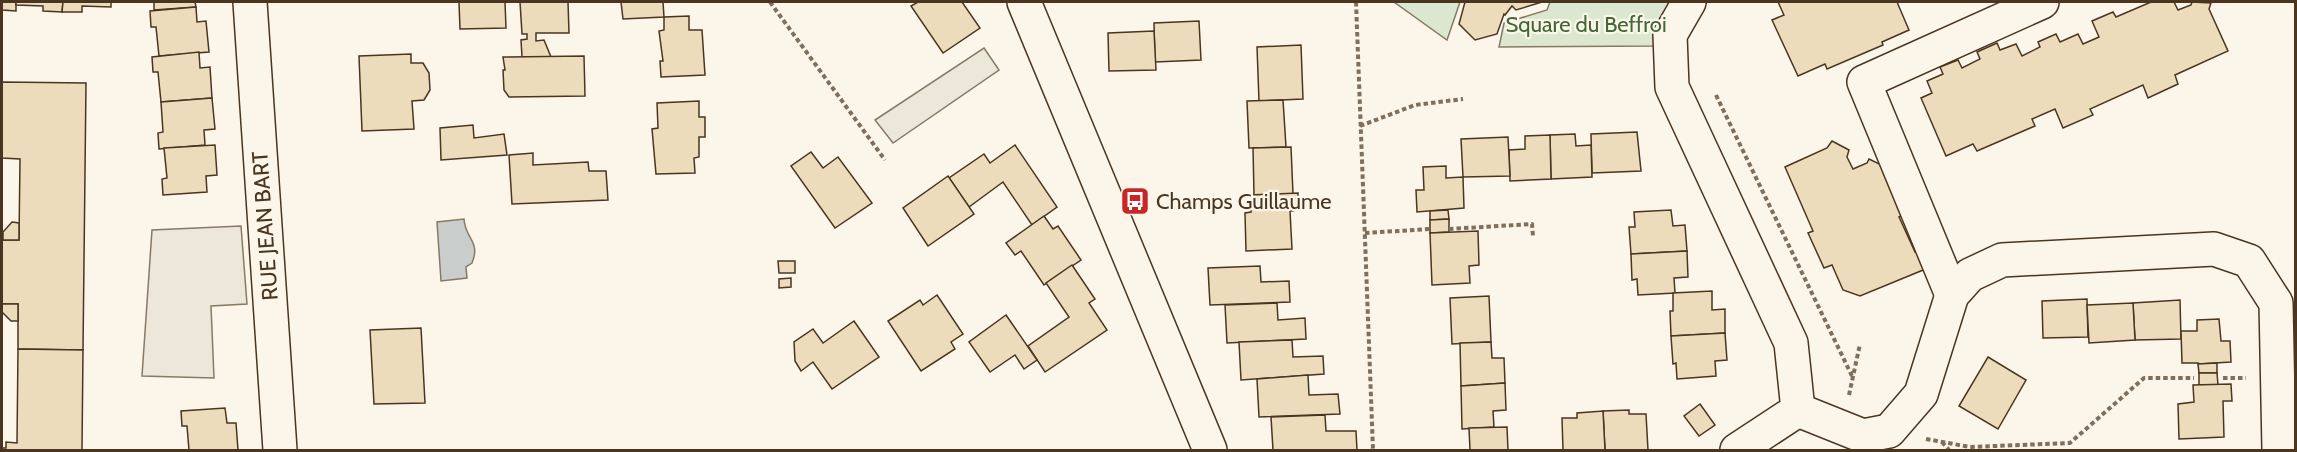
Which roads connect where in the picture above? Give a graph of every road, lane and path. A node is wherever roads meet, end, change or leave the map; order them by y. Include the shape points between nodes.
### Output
1 (250, 2) edge
2 (770, 2) edge
3 (1024, 2) edge
4 (1356, 2) edge
5 (1689, 2) edge
6 (2042, 2) edge
7 (1713, 89) dead end
8 (1463, 99) dead end
9 (1360, 126) junction
10 (885, 160) dead end
11 (1430, 229) dead end
12 (1449, 229) dead end
13 (1364, 232) junction
14 (1533, 236) dead end
15 (1952, 295) junction
16 (1860, 344) dead end
17 (1853, 378) junction
18 (2194, 378) dead end
19 (1798, 410) junction
20 (1866, 436) edge
21 (1942, 442) junction
22 (280, 450) edge
23 (1210, 450) edge
24 (1373, 450) edge
25 (1737, 450) edge
26 (1949, 450) edge
27 (2279, 450) edge

1 - 22 street, RUE JEAN BART
2 - 10 path
3 - 23 street
4 - 9 path
5 - 19 street via 1670,35 1672,87 1791,342
6 - 15 street via 1864,82
7 - 17 path
8 - 9 path via 1415,105
9 - 13 path
11 - 13 path
12 - 14 path via 1532,225
13 - 24 path
15 - 20 street via 1921,394
15 - 27 street via 1970,275 2002,260 2214,249 2249,261 2276,303
16 - 17 path
17 - 20 path
18 - 21 path via 2144,378 2070,443 1970,447
19 - 20 street
19 - 25 street
20 - 21 path
21 - 26 path

